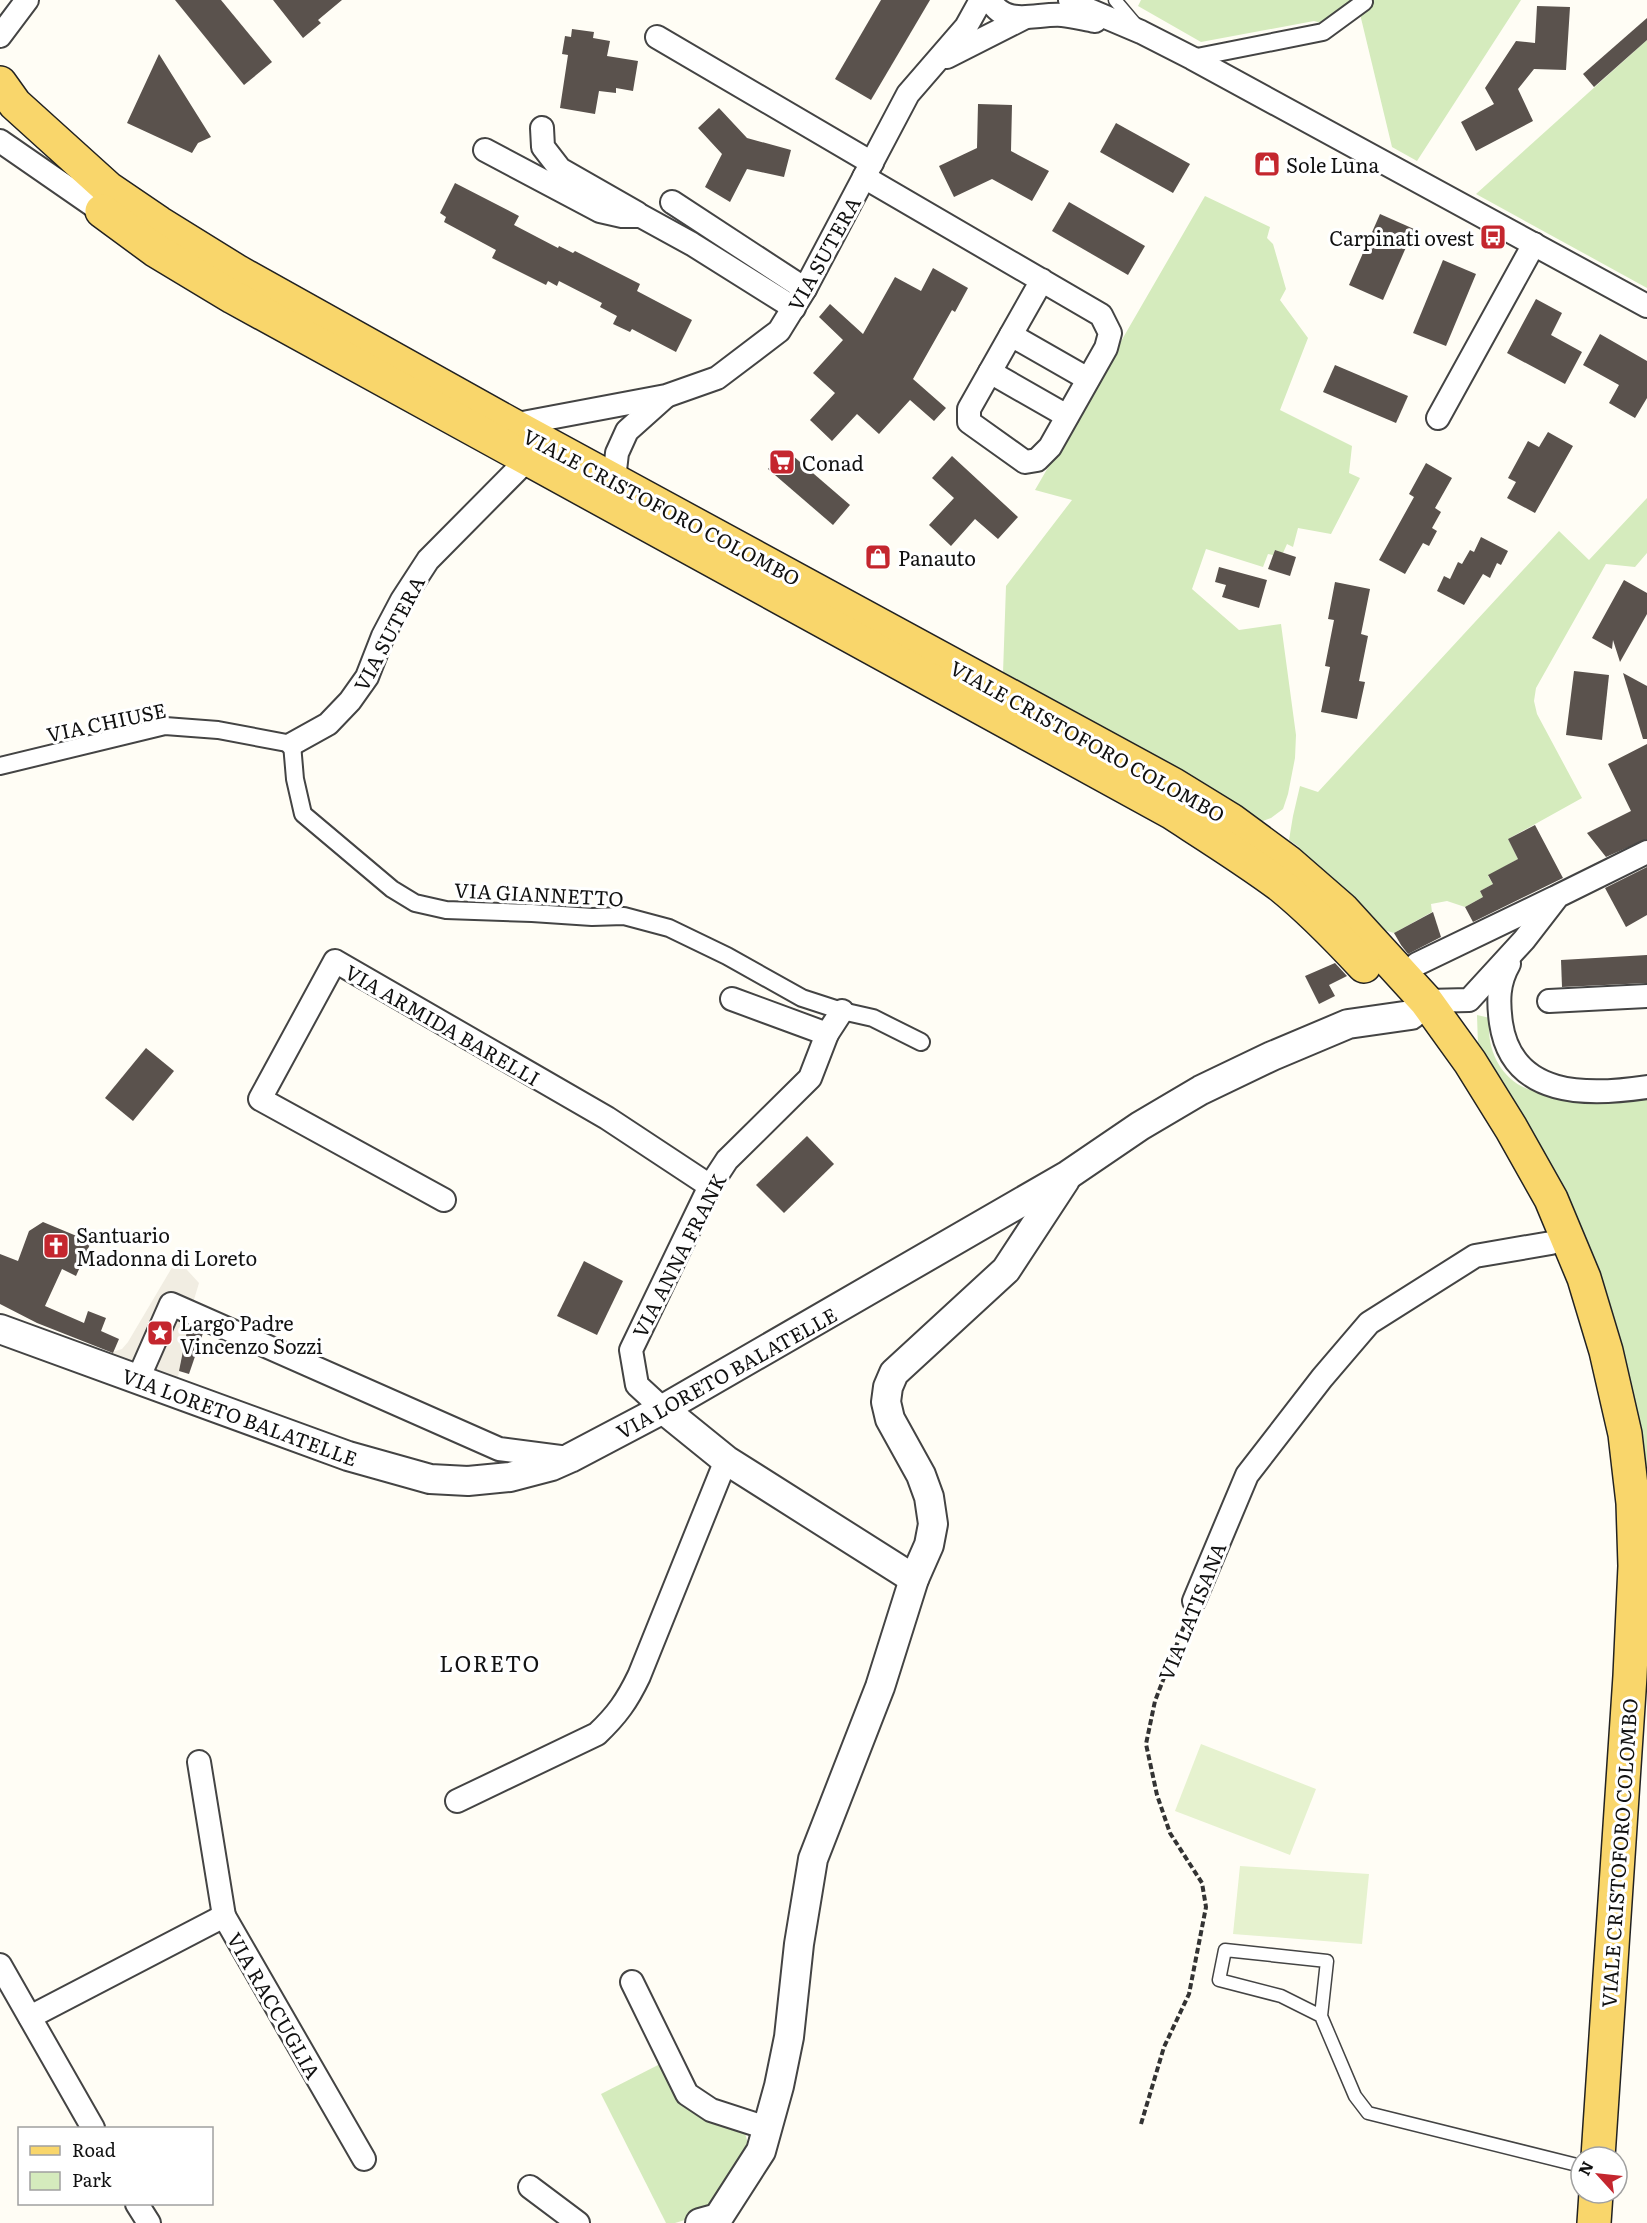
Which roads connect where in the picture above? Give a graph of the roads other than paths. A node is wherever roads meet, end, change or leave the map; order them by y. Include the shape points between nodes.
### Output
1 (26, 0) edge
2 (981, 0) edge
3 (990, 0) edge
4 (1048, 0) edge
5 (1071, 0) edge
6 (1115, 0) edge
7 (1364, 2) dead end
8 (1027, 17) junction
9 (0, 18) edge
10 (1134, 29) junction
11 (0, 36) edge
12 (657, 37) dead end
13 (1192, 58) junction
14 (935, 63) junction
15 (0, 82) edge
16 (0, 119) edge
17 (542, 128) dead end
18 (0, 141) edge
19 (485, 150) dead end
20 (868, 170) junction
21 (672, 202) dead end
22 (107, 215) junction
23 (641, 216) junction
24 (1534, 244) junction
25 (1042, 280) junction
26 (800, 299) junction
27 (1647, 306) edge
28 (1011, 335) junction
29 (990, 372) junction
30 (1088, 379) junction
31 (666, 396) junction
32 (1067, 416) junction
33 (1438, 418) dead end
34 (512, 425) junction
35 (527, 460) junction
36 (614, 480) junction
37 (292, 744) junction
38 (0, 766) edge
39 (1647, 852) edge
40 (1558, 896) junction
41 (1524, 940) junction
42 (1417, 964) dead end
43 (1647, 996) edge
44 (732, 999) dead end
45 (1469, 1000) junction
46 (1550, 1001) dead end
47 (1418, 1008) junction
48 (843, 1011) junction
49 (1500, 1012) junction
50 (827, 1034) junction
51 (921, 1042) dead end
52 (1470, 1062) junction
53 (1647, 1087) edge
54 (1068, 1176) junction
55 (710, 1186) junction
56 (444, 1200) dead end
57 (1551, 1243) junction
58 (0, 1329) edge
59 (138, 1379) junction
60 (663, 1409) junction
61 (570, 1458) junction
62 (726, 1460) junction
63 (914, 1579) junction
64 (1194, 1601) road end
65 (199, 1762) dead end
66 (457, 1801) dead end
67 (224, 1916) junction
68 (0, 1965) edge
69 (632, 1982) dead end
70 (1321, 2016) junction
71 (30, 2017) junction
72 (92, 2127) edge
73 (767, 2128) junction
74 (1588, 2145) edge
75 (1599, 2145) edge
76 (364, 2159) dead end
77 (1569, 2163) edge
78 (530, 2187) dead end
79 (138, 2205) edge
80 (1583, 2205) edge
81 (1595, 2205) edge
82 (149, 2223) edge
83 (578, 2223) edge
84 (700, 2223) edge
85 (1582, 2223) edge
86 (1594, 2223) edge

1 - 9 street
1 - 11 street
2 - 14 street, VIA SUTERA via 966,27
3 - 8 street via 1001,14
4 - 8 street
5 - 10 street
6 - 10 lane
7 - 13 street via 1323,32
8 - 10 street via 1063,15
8 - 14 street
10 - 13 street
12 - 20 street
13 - 24 street
14 - 20 street, VIA SUTERA via 908,94
15 - 34 main road, VIALE CRISTOFORO COLOMBO via 15,104 101,182 159,224
16 - 22 main road, VIALE CRISTOFORO COLOMBO
17 - 23 street via 543,147 560,169
18 - 22 street
19 - 23 street via 600,211
20 - 25 street
20 - 26 street, VIA SUTERA
21 - 26 street
22 - 35 main road, VIALE CRISTOFORO COLOMBO via 155,250 233,297
23 - 26 street
24 - 27 street
24 - 33 street
25 - 28 street
25 - 30 street via 1101,315 1110,333
26 - 31 street, VIA SUTERA via 779,331 753,352 717,378
28 - 29 street
28 - 30 street
29 - 32 street
29 - 32 street via 969,409 969,422 1025,462 1037,460 1050,447
30 - 32 street
31 - 34 street
31 - 36 street via 627,431 617,453
34 - 36 main road, VIALE CRISTOFORO COLOMBO
35 - 37 street, VIA SUTERA via 428,561 402,600 367,677 350,702 328,724
35 - 47 main road, VIALE CRISTOFORO COLOMBO via 1172,812 1281,886
36 - 47 main road, VIALE CRISTOFORO COLOMBO via 1174,785 1231,820 1342,909
37 - 38 street, VIA CHIUSE via 218,730 165,726
37 - 48 street, VIA GIANNETTO via 303,814 392,889 415,903 446,910 636,919 669,928 802,998
39 - 40 street
40 - 41 street
40 - 42 street
41 - 45 street
41 - 49 street via 1499,987
43 - 46 street
44 - 50 street
45 - 47 street
45 - 49 street
45 - 52 street via 1462,1021
47 - 52 main road, VIALE CRISTOFORO COLOMBO
47 - 54 street, VIA LORETO BALATELLE via 1348,1024 1201,1090
47 - 57 main road, VIALE CRISTOFORO COLOMBO via 1500,1145
48 - 50 street, VIA ANNA FRANK
48 - 51 street, VIA GIANNETTO via 873,1018
49 - 53 street via 1510,1052 1538,1081 1588,1092
50 - 55 street, VIA ANNA FRANK via 810,1078 728,1160
52 - 75 main road, VIALE CRISTOFORO COLOMBO via 1551,1199 1584,1278 1625,1434 1635,1566
54 - 60 street, VIA LORETO BALATELLE
54 - 63 street via 1006,1270 894,1373 888,1387 890,1419 921,1475 932,1515 929,1545
55 - 56 street, VIA ARMIDA BARELLI via 607,1118 335,961 260,1099
55 - 60 street, VIA ANNA FRANK via 631,1350 637,1385
57 - 64 street, VIA LATISANA via 1475,1256 1369,1323 1246,1475
57 - 74 main road, VIALE CRISTOFORO COLOMBO via 1571,1290 1592,1362 1610,1443 1617,1512 1617,1680
58 - 59 street, VIA LORETO BALATELLE
59 - 61 street, VIA LORETO BALATELLE via 348,1456 430,1479 510,1477
59 - 61 street via 171,1304 499,1449
60 - 61 street, VIA LORETO BALATELLE
60 - 62 street, VIA ANNA FRANK
62 - 63 street, VIA ANNA FRANK
62 - 66 street via 639,1676 616,1717 597,1734
63 - 73 street via 880,1687 813,1859 789,2037
65 - 67 street
67 - 71 street, VIA RACCUGLIA
67 - 76 street, VIA RACCUGLIA
68 - 71 street
69 - 73 street via 687,2094 711,2110
70 - 70 lane via 1281,1996 1219,1980 1225,1950 1327,1961
70 - 77 lane via 1355,2096 1368,2114
71 - 72 street
73 - 84 street via 761,2151 718,2218
78 - 83 street
79 - 82 street
80 - 85 main road
81 - 86 main road

